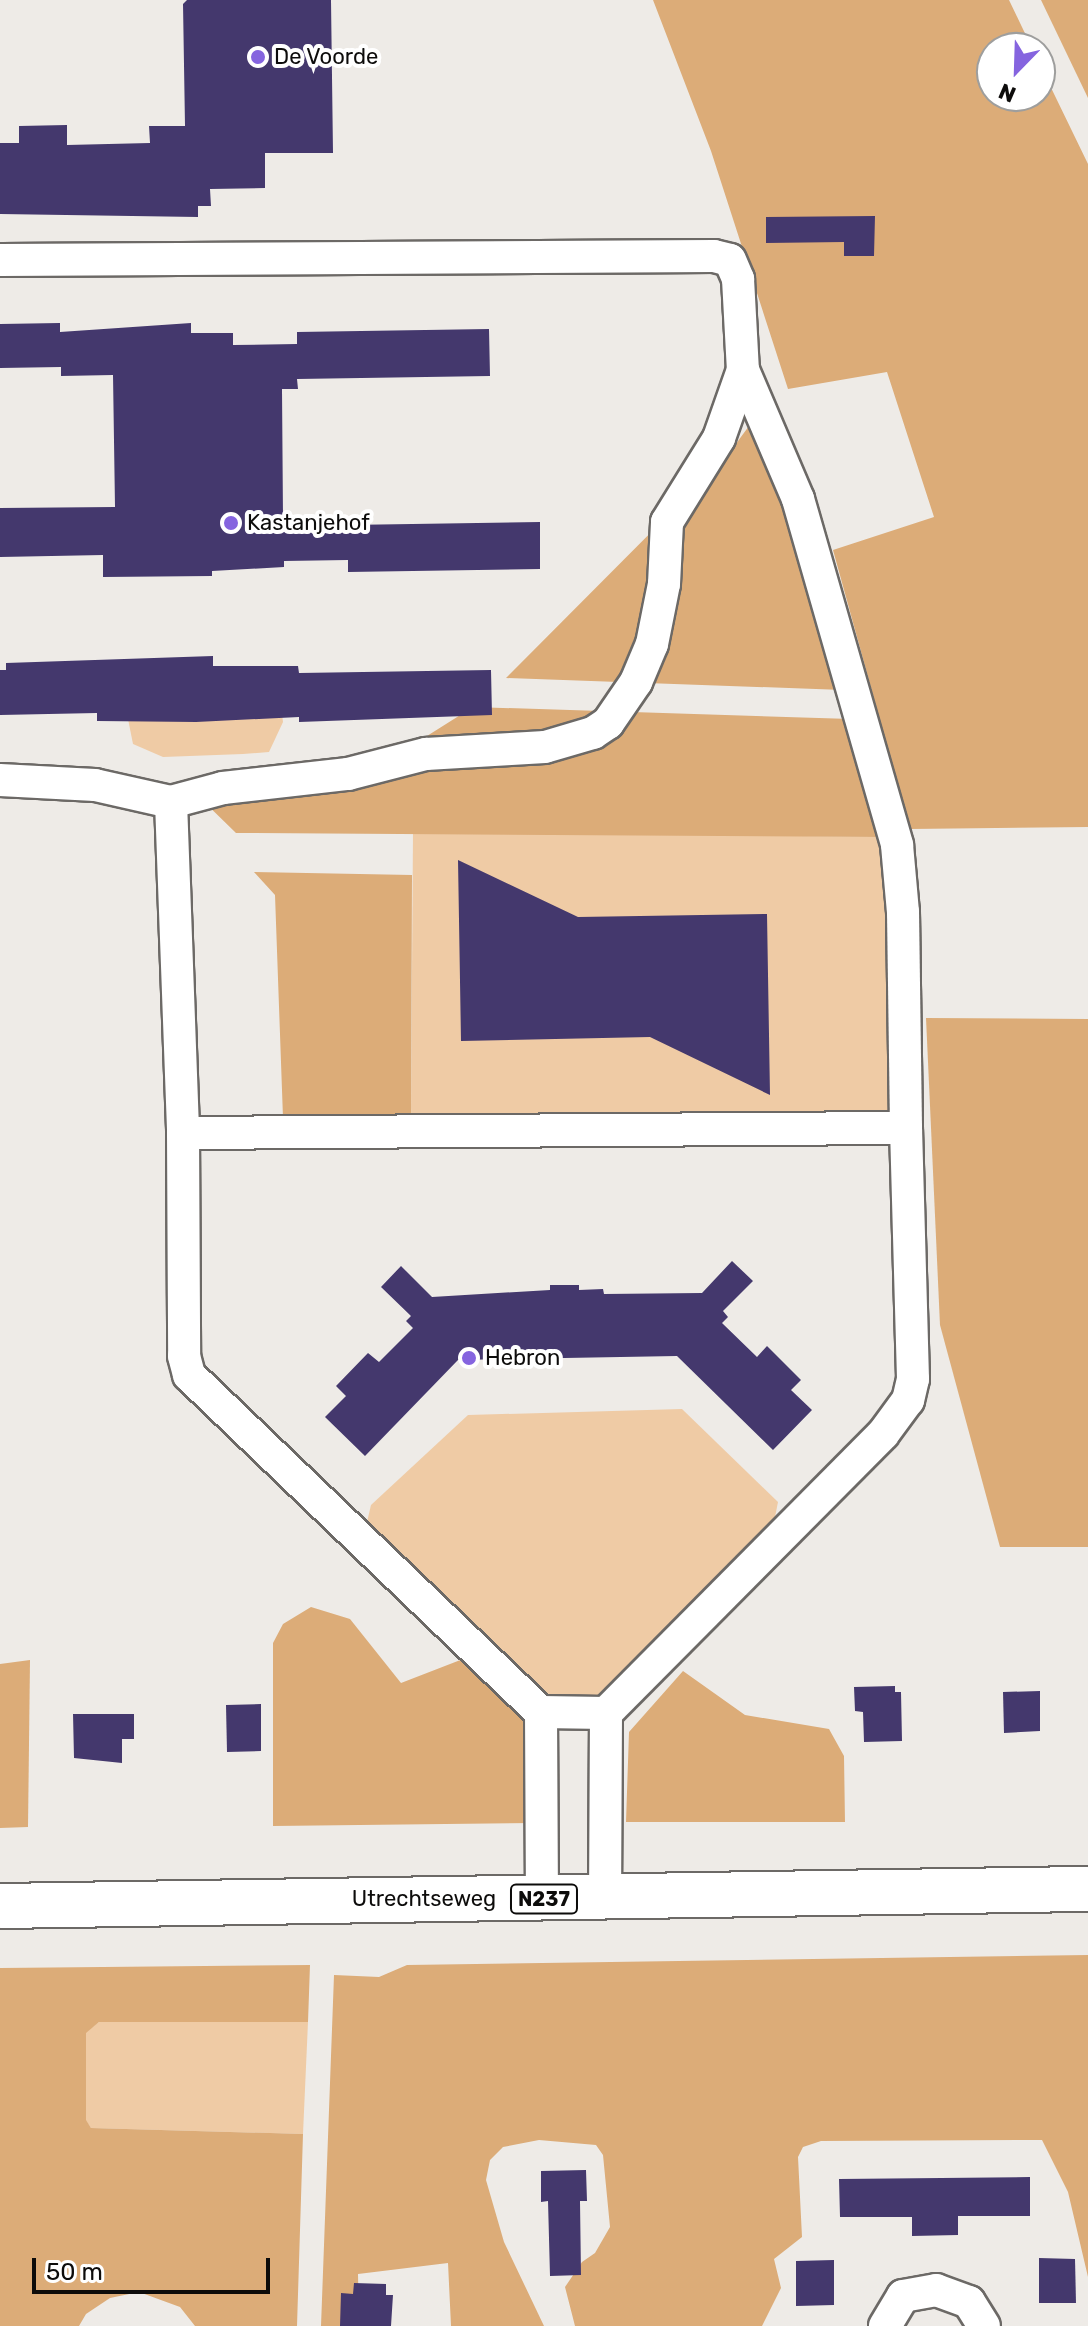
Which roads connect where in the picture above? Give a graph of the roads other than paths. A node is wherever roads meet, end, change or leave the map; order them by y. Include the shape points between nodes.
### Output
1 (0, 260) edge
2 (743, 370) junction
3 (0, 780) edge
4 (171, 802) junction
5 (906, 1128) junction
6 (183, 1133) junction
7 (541, 1712) junction
8 (606, 1713) junction
9 (1088, 1889) edge
10 (605, 1898) junction
11 (542, 1899) junction
12 (0, 1906) edge
13 (885, 2326) edge
14 (984, 2326) edge

1 - 2 street via 723,257 738,279
2 - 4 street via 719,438 667,522 664,584 652,644 636,682 608,723 593,733 545,747 426,754 348,774 223,788
2 - 5 street via 798,499 897,845
3 - 4 street via 95,785
4 - 6 street
5 - 6 street
5 - 8 street via 913,1379 908,1400 883,1434
6 - 7 street via 184,1356 189,1375
7 - 8 street
7 - 11 street
8 - 10 street
9 - 10 main road, Utrechtseweg / N237
10 - 11 main road, Utrechtseweg / N237
11 - 12 main road, Utrechtseweg / N237
13 - 14 street via 903,2296 936,2290 969,2302

